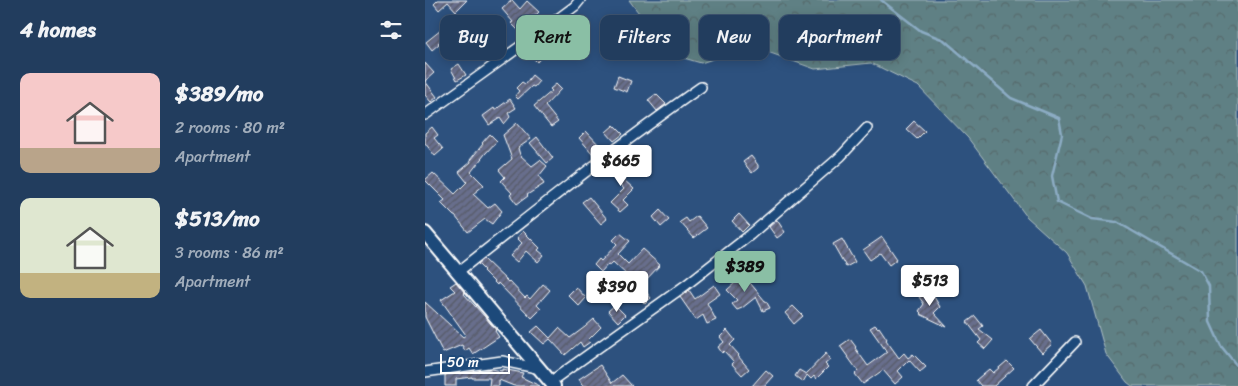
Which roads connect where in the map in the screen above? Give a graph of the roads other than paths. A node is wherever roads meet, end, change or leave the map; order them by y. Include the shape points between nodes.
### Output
1 (579, 0) edge
2 (701, 87) dead end
3 (425, 115) edge
4 (867, 128) dead end
5 (425, 233) edge
6 (458, 272) junction
7 (1075, 342) dead end
8 (541, 369) junction
9 (425, 372) edge
10 (552, 384) edge
11 (1033, 386) edge

1 - 3 street
2 - 6 street via 561,190
4 - 10 street via 841,156 750,236
5 - 6 main road
6 - 8 main road
7 - 11 street
8 - 9 street via 502,361
8 - 10 main road

